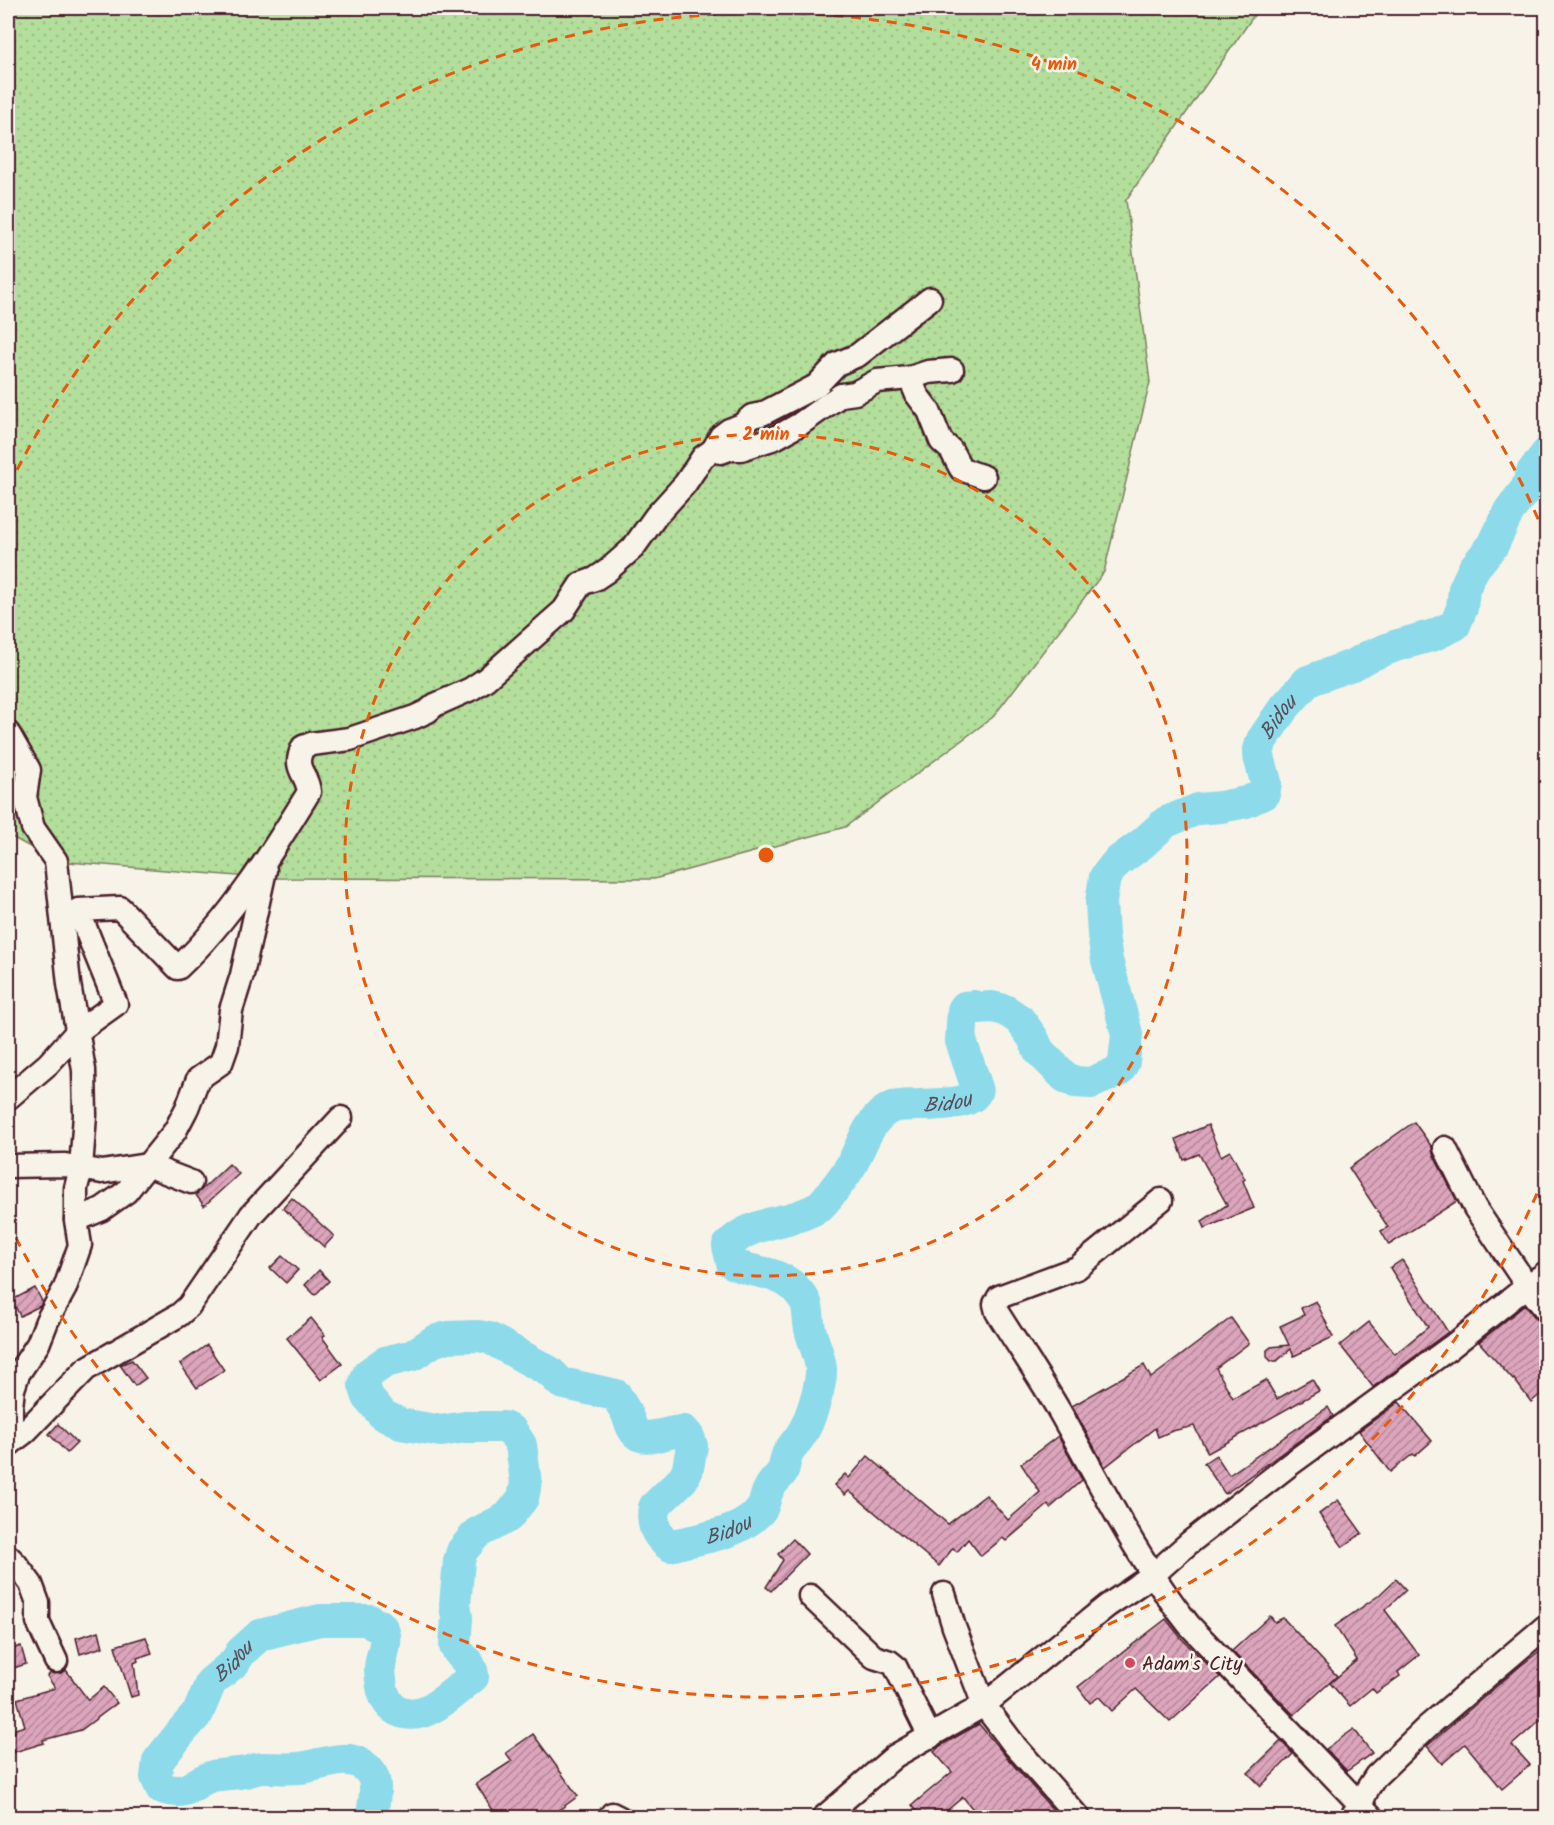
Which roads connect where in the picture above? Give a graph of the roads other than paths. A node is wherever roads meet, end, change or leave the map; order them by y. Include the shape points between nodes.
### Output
1 (930, 299) dead end
2 (952, 370) dead end
3 (910, 378) junction
4 (713, 450) junction
5 (984, 477) dead end
6 (8, 733) edge
7 (270, 854) junction
8 (77, 1032) junction
9 (8, 1098) edge
10 (341, 1118) dead end
11 (1445, 1148) dead end
12 (147, 1165) junction
13 (8, 1166) edge
14 (81, 1168) junction
15 (191, 1182) dead end
16 (1161, 1200) dead end
17 (76, 1220) junction
18 (1546, 1274) edge
19 (1527, 1287) junction
20 (1546, 1310) edge
21 (9, 1444) edge
22 (8, 1556) edge
23 (1154, 1574) junction
24 (944, 1594) dead end
25 (810, 1596) dead end
26 (1546, 1626) edge
27 (56, 1661) dead end
28 (984, 1705) junction
29 (930, 1737) junction
30 (1361, 1814) edge
31 (822, 1818) edge
32 (1079, 1818) edge

1 - 4 street via 858,355 837,364 816,386 729,430
2 - 3 street
3 - 4 street via 884,379 855,393 841,395 800,424 753,446
3 - 5 street via 941,441 962,469
4 - 7 street via 703,457 633,548 601,575 581,584 564,610 486,679 415,717 350,739 303,747 298,757 299,770 308,781 309,792
6 - 8 street via 29,770 25,797 33,828 56,861
7 - 8 street via 201,946 178,968 120,908 78,910 116,1004
7 - 12 street via 221,1063 198,1079 174,1131
8 - 9 street via 48,1064
8 - 14 street via 85,1115
10 - 21 street via 251,1215 189,1306 86,1369
11 - 19 street via 1475,1208
12 - 14 street via 102,1172
12 - 15 street
12 - 17 street via 126,1192 102,1209
13 - 14 street
14 - 17 street via 76,1188
16 - 23 street via 1077,1268 999,1297 995,1304
17 - 21 street via 80,1245 65,1288 13,1389
18 - 19 street
19 - 20 street
19 - 23 street via 1256,1490
22 - 27 street via 31,1584 38,1603 38,1622
23 - 28 street via 1107,1606
23 - 30 street via 1189,1625
24 - 28 street
25 - 29 street via 874,1657 895,1666
26 - 30 street via 1426,1727 1376,1776 1368,1788
28 - 29 street
28 - 32 street
29 - 31 street via 895,1756

